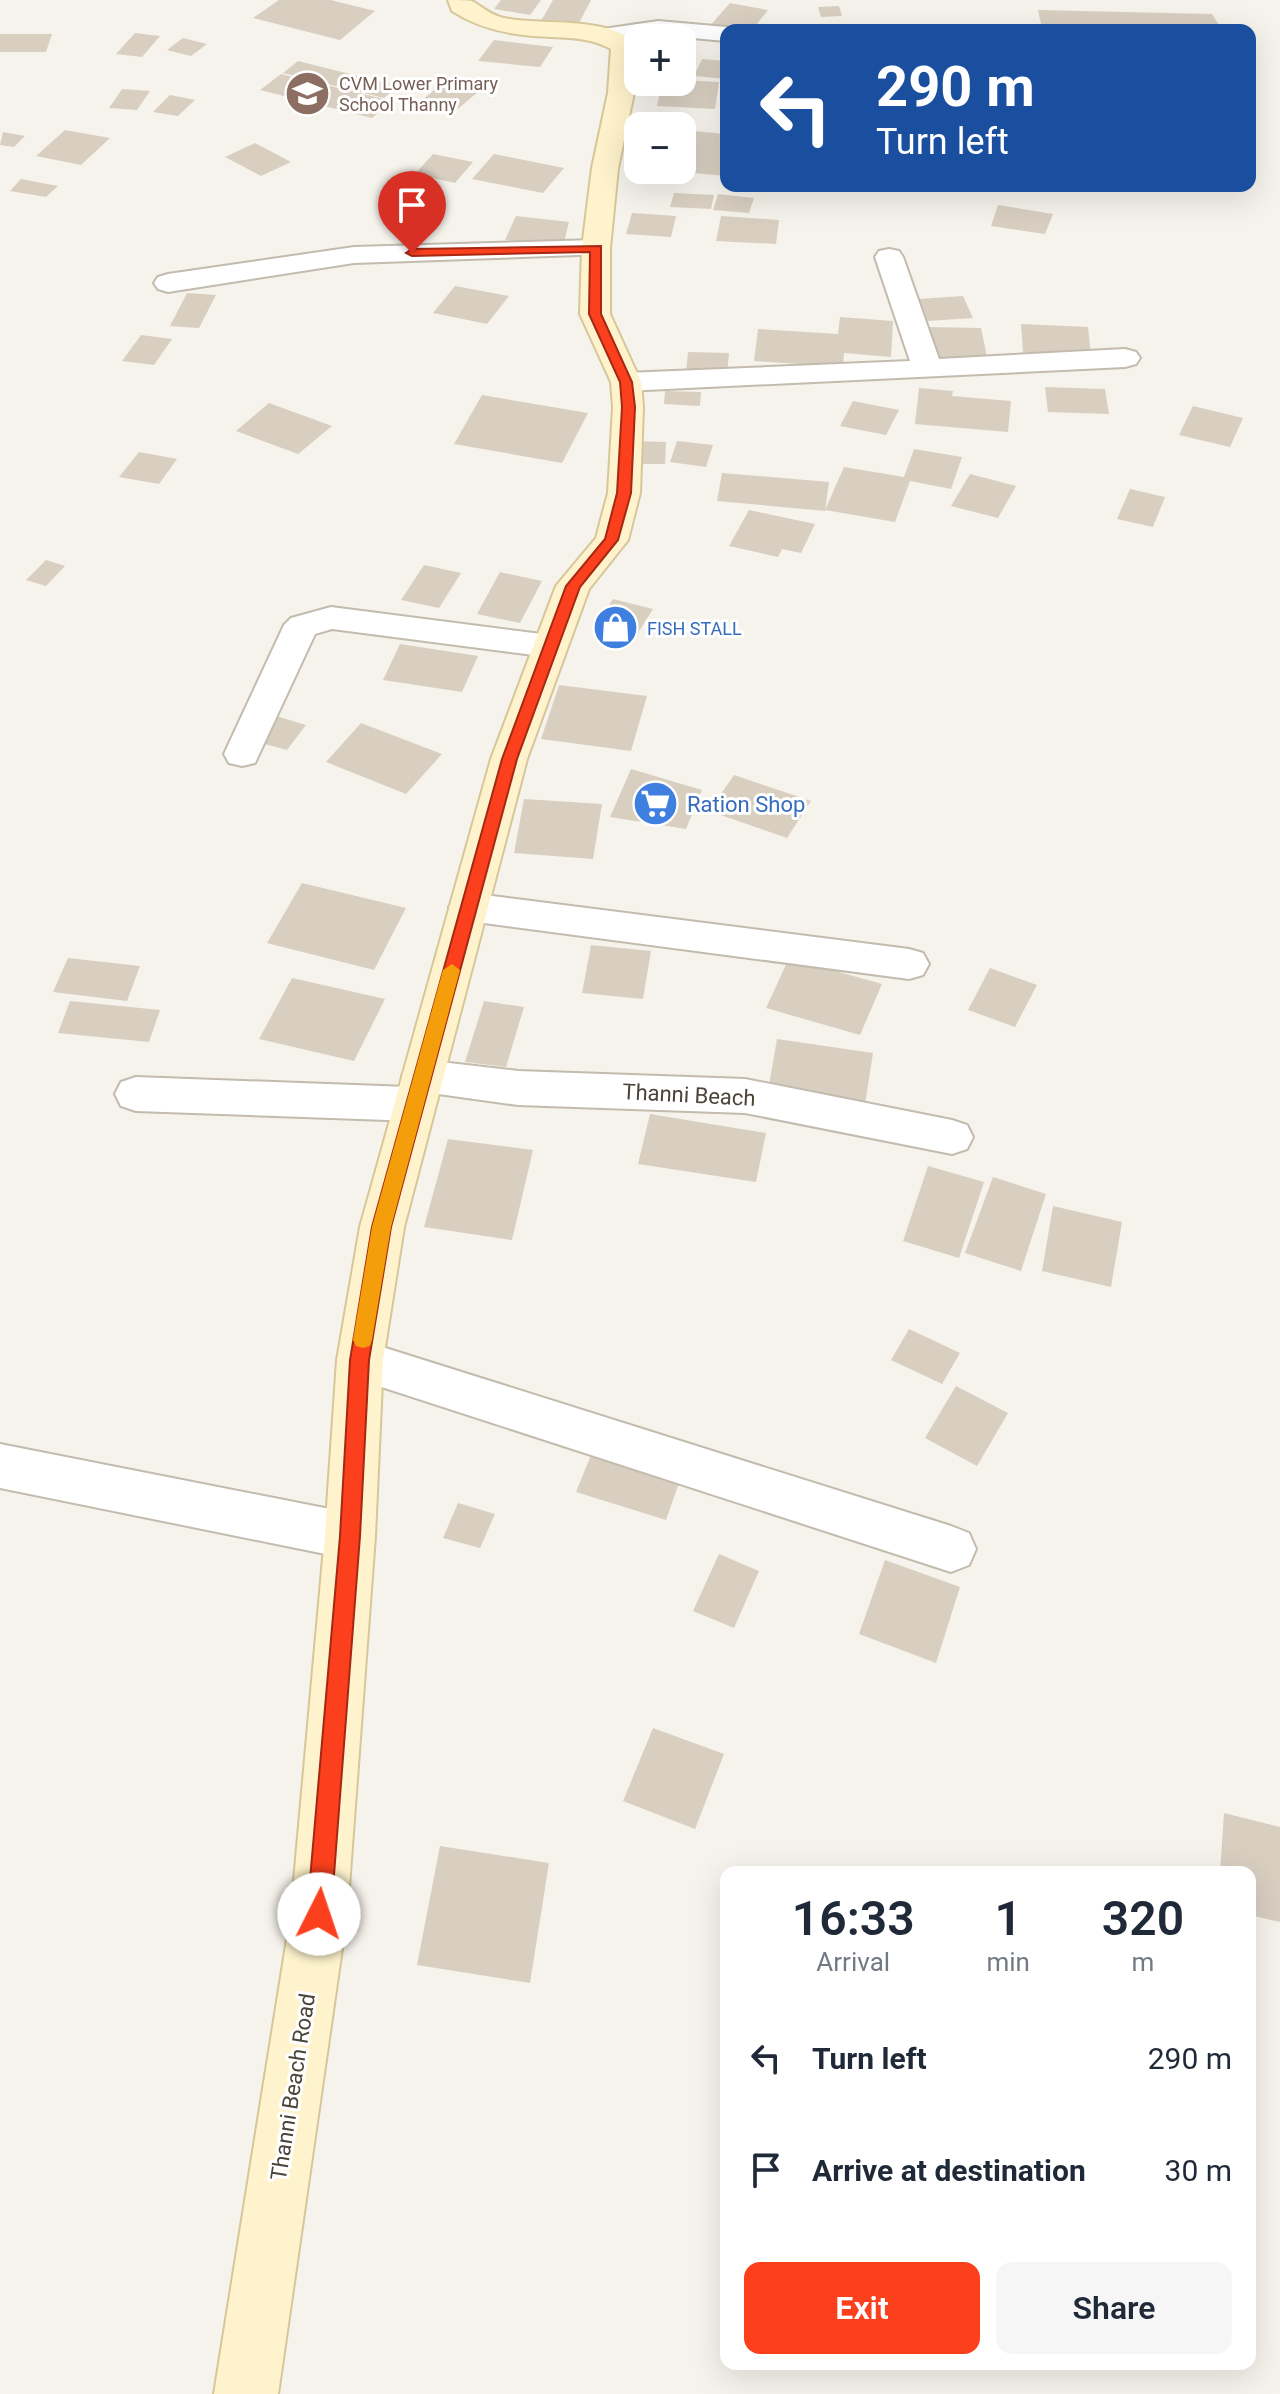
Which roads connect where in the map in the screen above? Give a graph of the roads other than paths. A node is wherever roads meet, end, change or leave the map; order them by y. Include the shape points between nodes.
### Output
1 (460, 0) edge
2 (720, 33) edge
3 (603, 36) junction
4 (596, 248) junction
5 (889, 257) dead end
6 (168, 283) dead end
7 (1125, 358) dead end
8 (928, 369) junction
9 (626, 382) junction
10 (549, 646) junction
11 (242, 754) dead end
12 (469, 907) junction
13 (909, 964) dead end
14 (419, 1090) junction
15 (136, 1094) dead end
16 (952, 1137) dead end
17 (360, 1360) junction
18 (0, 1466) edge
19 (350, 1536) junction
20 (951, 1549) dead end
21 (246, 2394) edge

1 - 3 main road via 475,18 508,28
2 - 3 street via 658,28
3 - 4 main road, Thanni Beach Road via 624,46
4 - 6 street via 354,255
4 - 9 main road, Thanni Beach Road via 595,314
5 - 8 street
7 - 8 street
8 - 9 street
9 - 10 main road, Thanni Beach Road via 624,493 612,540 573,586
10 - 11 street via 331,618 316,621 296,633
10 - 12 main road, Thanni Beach Road via 509,759
12 - 13 street
12 - 14 main road, Thanni Beach Road
14 - 15 street, Thanni Beach
14 - 16 street, Thanni Beach via 745,1096
14 - 17 main road, Thanni Beach Road via 382,1227
17 - 19 main road, Thanni Beach Road
17 - 20 street
18 - 19 street
19 - 21 main road, Thanni Beach Road via 319,1914

